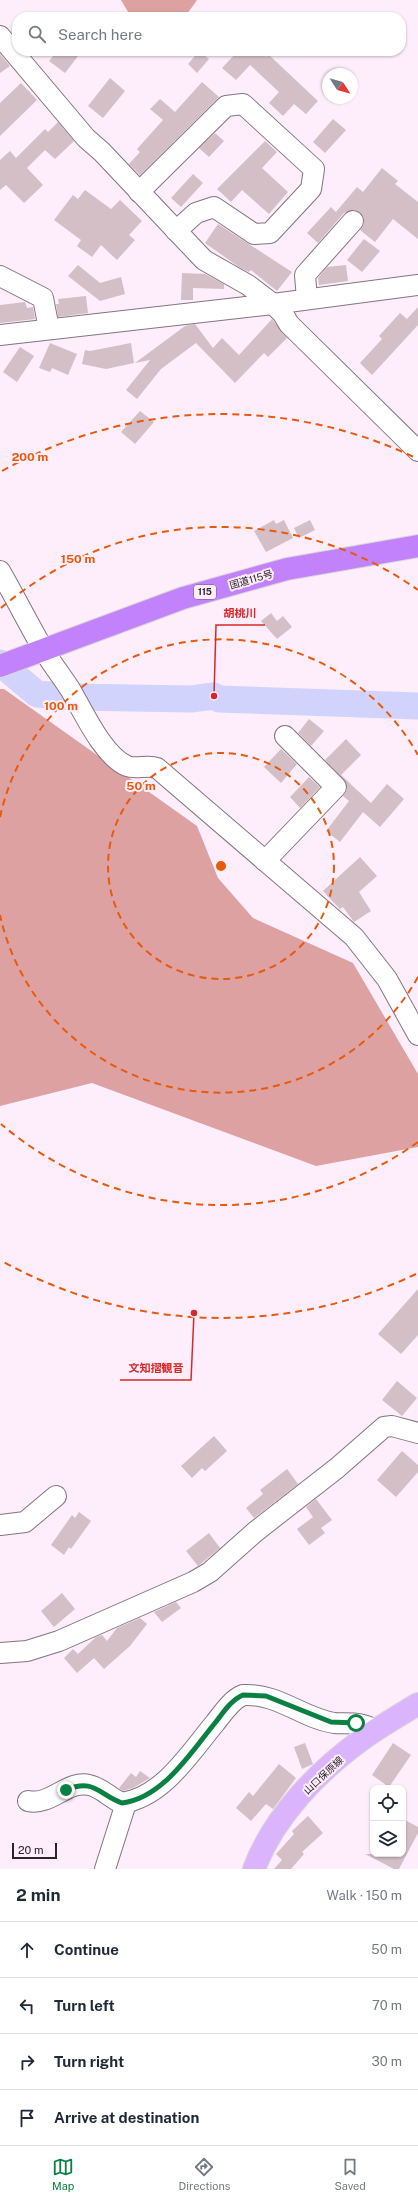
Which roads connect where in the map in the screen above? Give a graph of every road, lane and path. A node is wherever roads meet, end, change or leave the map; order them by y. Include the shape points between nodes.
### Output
1 (0, 36) edge
2 (12, 50) edge
3 (17, 56) edge
4 (138, 192) junction
5 (353, 221) dead end
6 (176, 231) junction
7 (0, 276) edge
8 (418, 284) edge
9 (307, 299) junction
10 (273, 304) junction
11 (49, 329) junction
12 (0, 335) edge
13 (418, 451) edge
14 (418, 546) edge
15 (0, 571) edge
16 (43, 649) junction
17 (0, 666) edge
18 (285, 736) dead end
19 (265, 861) junction
20 (418, 1035) edge
21 (418, 1433) edge
22 (56, 1496) dead end
23 (0, 1524) edge
24 (0, 1653) edge
25 (418, 1704) edge
26 (375, 1731) junction
27 (28, 1801) dead end
28 (126, 1803) junction
29 (105, 1869) edge
30 (254, 1869) edge

1 - 2 street
3 - 4 street via 86,138
4 - 6 street
4 - 6 street via 226,106 243,104 314,169 312,189 270,233 254,234 214,207 196,213
5 - 9 street via 305,275
6 - 10 street via 208,264 248,285
7 - 11 street via 43,298
8 - 9 street
9 - 10 street
10 - 11 street
10 - 13 street via 289,324
11 - 12 street
14 - 16 highway, 国道115号 / 115 via 287,569 183,598
15 - 16 street
16 - 17 highway, 国道115号 / 115
16 - 19 street via 70,689 87,721 112,756 128,767 149,765 157,768
18 - 19 street via 336,787
19 - 20 street via 364,948 387,979
21 - 24 street via 392,1426 384,1427 210,1572 193,1582 60,1641 27,1651
22 - 23 street via 25,1522
25 - 26 main road, 山口保原線
26 - 28 street via 371,1727 356,1723 331,1722 266,1696 243,1695 227,1708 167,1779 143,1797
26 - 30 main road, 山口保原線 via 363,1738 313,1781 273,1829 262,1847
27 - 28 street via 49,1800 75,1786 89,1785 117,1801
28 - 29 street

